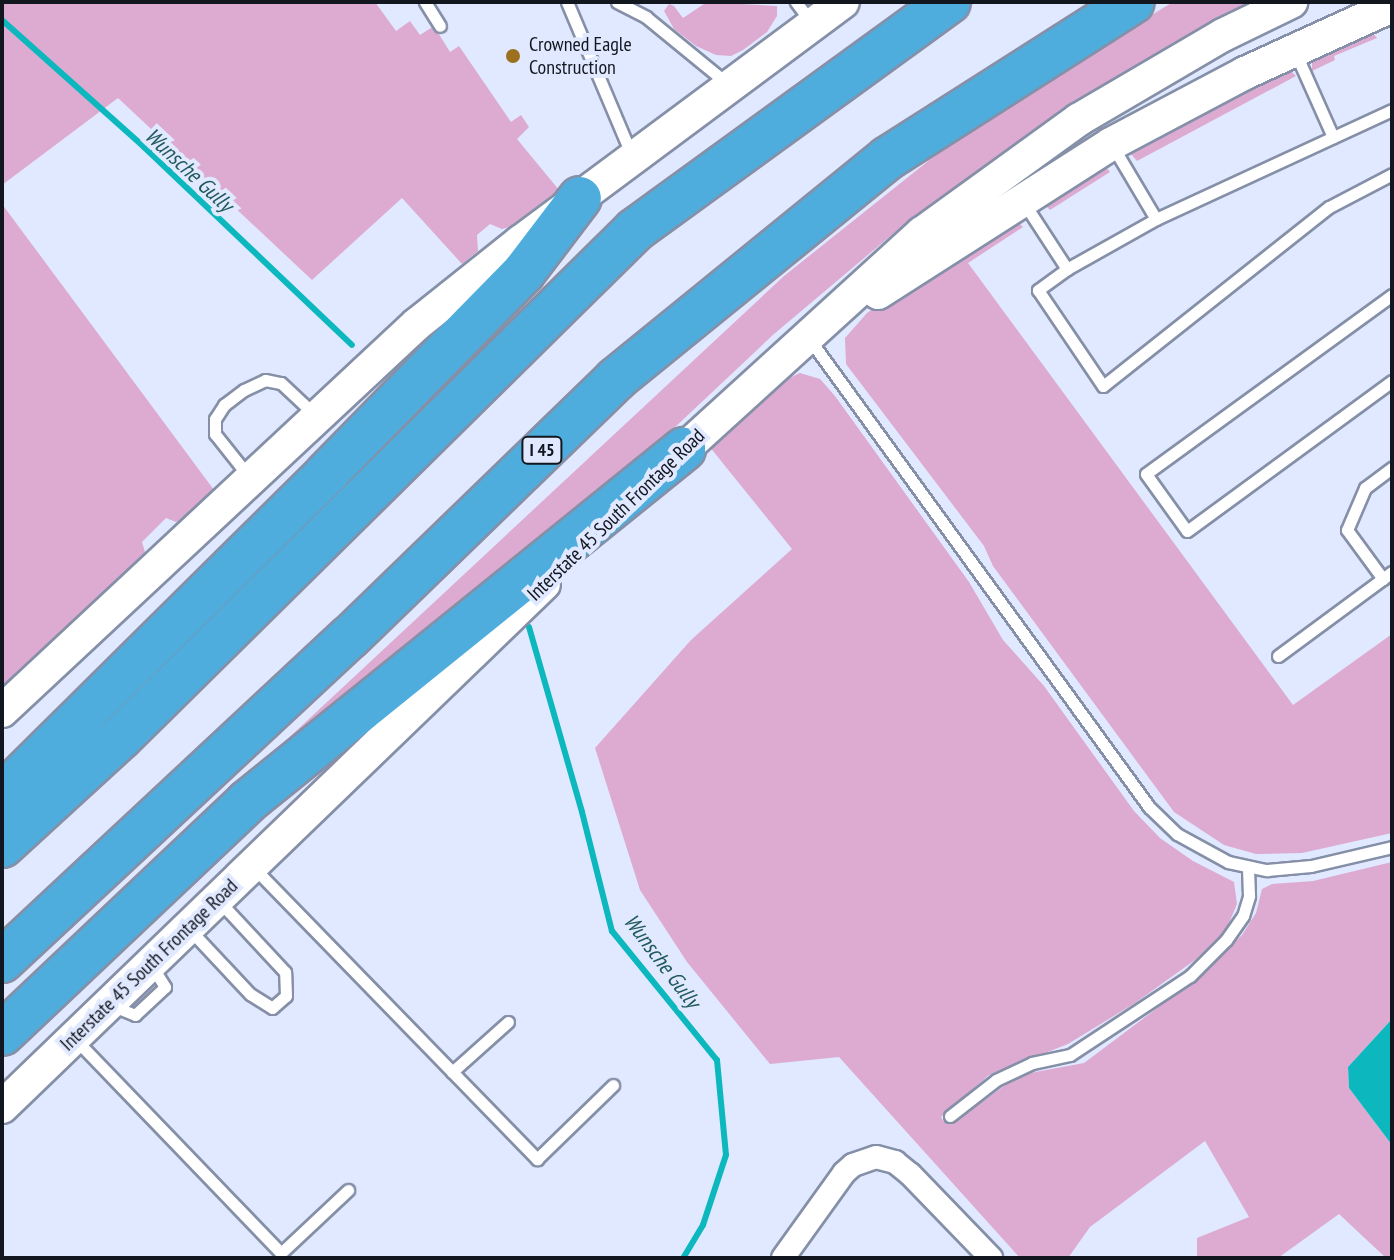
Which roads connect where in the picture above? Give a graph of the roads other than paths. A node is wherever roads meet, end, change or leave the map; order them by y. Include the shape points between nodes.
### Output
1 (425, 2) edge
2 (567, 2) edge
3 (617, 2) edge
4 (843, 2) edge
5 (949, 2) edge
6 (1133, 2) edge
7 (1291, 2) edge
8 (1392, 6) edge
9 (804, 13) edge
10 (440, 26) dead end
11 (1294, 50) junction
12 (729, 85) junction
13 (1392, 110) edge
14 (1333, 137) junction
15 (1111, 144) junction
16 (632, 158) junction
17 (1392, 174) edge
18 (580, 198) junction
19 (1022, 199) junction
20 (1156, 219) junction
21 (1067, 269) junction
22 (1392, 295) edge
23 (808, 337) junction
24 (1392, 381) edge
25 (317, 418) junction
26 (684, 449) junction
27 (1392, 468) edge
28 (252, 480) junction
29 (1388, 576) edge
30 (1278, 656) dead end
31 (2, 711) edge
32 (2, 795) edge
33 (2, 846) edge
34 (1392, 847) edge
35 (252, 865) junction
36 (1248, 867) junction
37 (218, 899) junction
38 (188, 927) junction
39 (2, 961) edge
40 (508, 1022) dead end
41 (2, 1034) edge
42 (74, 1038) junction
43 (452, 1072) junction
44 (613, 1085) dead end
45 (2, 1107) edge
46 (950, 1116) dead end
47 (348, 1190) dead end
48 (783, 1258) edge
49 (991, 1258) edge

1 - 10 lane
2 - 16 lane
3 - 12 lane via 646,17
4 - 9 main road
5 - 33 highway via 635,230 121,737
6 - 39 highway, I 45 via 888,158 616,379 350,637
7 - 23 main road, Interstate 45 South Frontage Road via 1223,35 1078,120 922,233
8 - 11 main road
9 - 12 main road
11 - 14 lane
11 - 15 main road
12 - 16 main road
13 - 14 lane
14 - 20 lane
15 - 19 main road
15 - 20 lane
16 - 18 main road
17 - 21 lane via 1329,207 1103,386 1038,290
18 - 25 main road via 417,324
18 - 32 highway via 523,273
19 - 21 lane
19 - 23 main road
20 - 21 lane
22 - 24 lane via 1146,474 1187,531
23 - 26 main road, Interstate 45 South Frontage Road
23 - 36 lane via 1149,807 1207,854
25 - 28 main road
25 - 28 lane via 288,388 265,380 224,405 215,419 215,434
26 - 35 main road, Interstate 45 South Frontage Road
26 - 41 highway via 247,802
27 - 29 lane via 1365,488 1347,530
28 - 31 main road
29 - 30 lane
34 - 36 lane via 1311,866
35 - 37 main road, Interstate 45 South Frontage Road
35 - 43 lane
36 - 46 lane via 1243,916 1190,976 1070,1055 1032,1063 996,1080
37 - 38 main road, Interstate 45 South Frontage Road
37 - 38 lane via 285,972 286,996 272,1008 250,994
38 - 42 main road, Interstate 45 South Frontage Road
40 - 43 lane
42 - 45 main road, Interstate 45 South Frontage Road
42 - 47 lane via 281,1253
43 - 44 lane via 537,1159
48 - 49 street via 844,1173 876,1157 895,1162 910,1174

